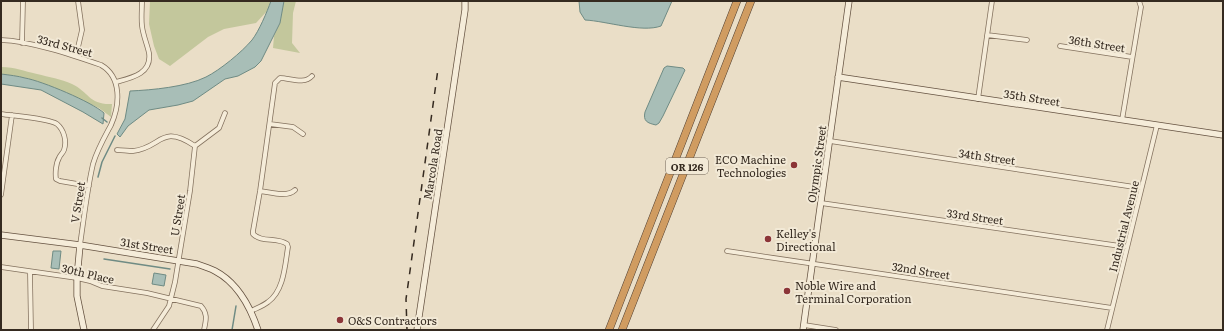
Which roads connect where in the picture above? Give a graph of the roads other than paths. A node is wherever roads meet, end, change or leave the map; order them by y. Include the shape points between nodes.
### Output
1 (23, 1) edge
2 (78, 1) edge
3 (142, 1) edge
4 (465, 1) edge
5 (732, 1) edge
6 (737, 1) edge
7 (751, 1) edge
8 (756, 1) edge
9 (849, 1) edge
10 (992, 1) edge
11 (1140, 1) edge
12 (987, 35) junction
13 (1, 40) edge
14 (1027, 40) dead end
15 (22, 43) junction
16 (1060, 46) dead end
17 (732, 50) junction
18 (76, 56) junction
19 (1132, 57) junction
20 (714, 62) junction
21 (312, 76) dead end
22 (838, 77) junction
23 (116, 82) junction
24 (978, 99) junction
25 (225, 113) dead end
26 (1, 114) edge
27 (12, 115) junction
28 (1122, 120) junction
29 (270, 124) junction
30 (1156, 125) junction
31 (303, 134) dead end
32 (1223, 135) edge
33 (830, 141) junction
34 (194, 146) junction
35 (117, 150) dead end
36 (3, 168) edge
37 (89, 186) junction
38 (1141, 188) junction
39 (295, 190) dead end
40 (260, 191) junction
41 (1, 195) edge
42 (821, 203) junction
43 (1, 235) edge
44 (80, 245) junction
45 (1127, 246) junction
46 (727, 251) dead end
47 (179, 260) junction
48 (813, 263) junction
49 (1, 267) edge
50 (30, 272) junction
51 (77, 278) junction
52 (171, 298) junction
53 (1112, 308) junction
54 (251, 311) junction
55 (804, 328) edge
56 (31, 330) edge
57 (84, 330) edge
58 (153, 330) edge
59 (204, 330) edge
60 (258, 330) edge
61 (417, 330) edge
62 (609, 330) edge
63 (622, 330) edge
64 (836, 330) edge
65 (1107, 330) edge

1 - 15 street
2 - 18 street via 82,30
3 - 23 street via 142,26 149,63 144,71 135,77
4 - 61 street, Marcola Road
5 - 20 highway
6 - 20 highway, OR 126
7 - 17 highway, OR 126
8 - 17 highway
9 - 22 street, Olympic Street
10 - 12 street
11 - 19 street
12 - 14 street
12 - 24 street
13 - 15 street, 33rd Street
15 - 18 street, 33rd Street
16 - 19 street, 36th Street
17 - 63 highway, OR 126
18 - 23 street, 33rd Street via 108,68
19 - 28 street
20 - 62 highway, OR 126
21 - 29 street via 303,81 283,78 277,80
22 - 24 street, 35th Street
22 - 33 street, Olympic Street
23 - 37 street, V Street via 114,117 96,154
24 - 28 street, 35th Street
25 - 34 street via 219,128
26 - 27 street
27 - 36 street
27 - 37 street via 47,121 58,126 64,136 65,145 58,159 56,179
28 - 30 street, 35th Street
29 - 31 street via 293,127
29 - 40 street
30 - 32 street, 35th Street
30 - 38 street, Industrial Avenue
33 - 38 street, 34th Street
33 - 42 street, Olympic Street
34 - 35 street via 187,141 166,136 133,151
34 - 47 street, U Street
36 - 41 street
37 - 44 street, V Street
38 - 45 street, Industrial Avenue
39 - 40 street via 285,194
40 - 54 street via 253,234 258,238 282,241 288,247 282,280 276,294 269,302
42 - 45 street, 33rd Street
42 - 48 street, Olympic Street
43 - 44 street, 31st Street
44 - 47 street, 31st Street
44 - 51 street, V Street
45 - 53 street, Industrial Avenue
46 - 48 street, 32nd Street
47 - 52 street, U Street
47 - 54 street, 31st Street via 215,271 238,290
48 - 53 street, 32nd Street
48 - 55 street, Olympic Street
49 - 50 street, 30th Place
50 - 51 street, 30th Place
50 - 56 street
51 - 52 street, 30th Place via 102,286
51 - 57 street, V Street
52 - 58 street, U Street via 169,306
52 - 59 street, 30th Place via 201,306 207,316
53 - 65 street, Industrial Avenue
54 - 60 street, 31st Street
55 - 64 street

